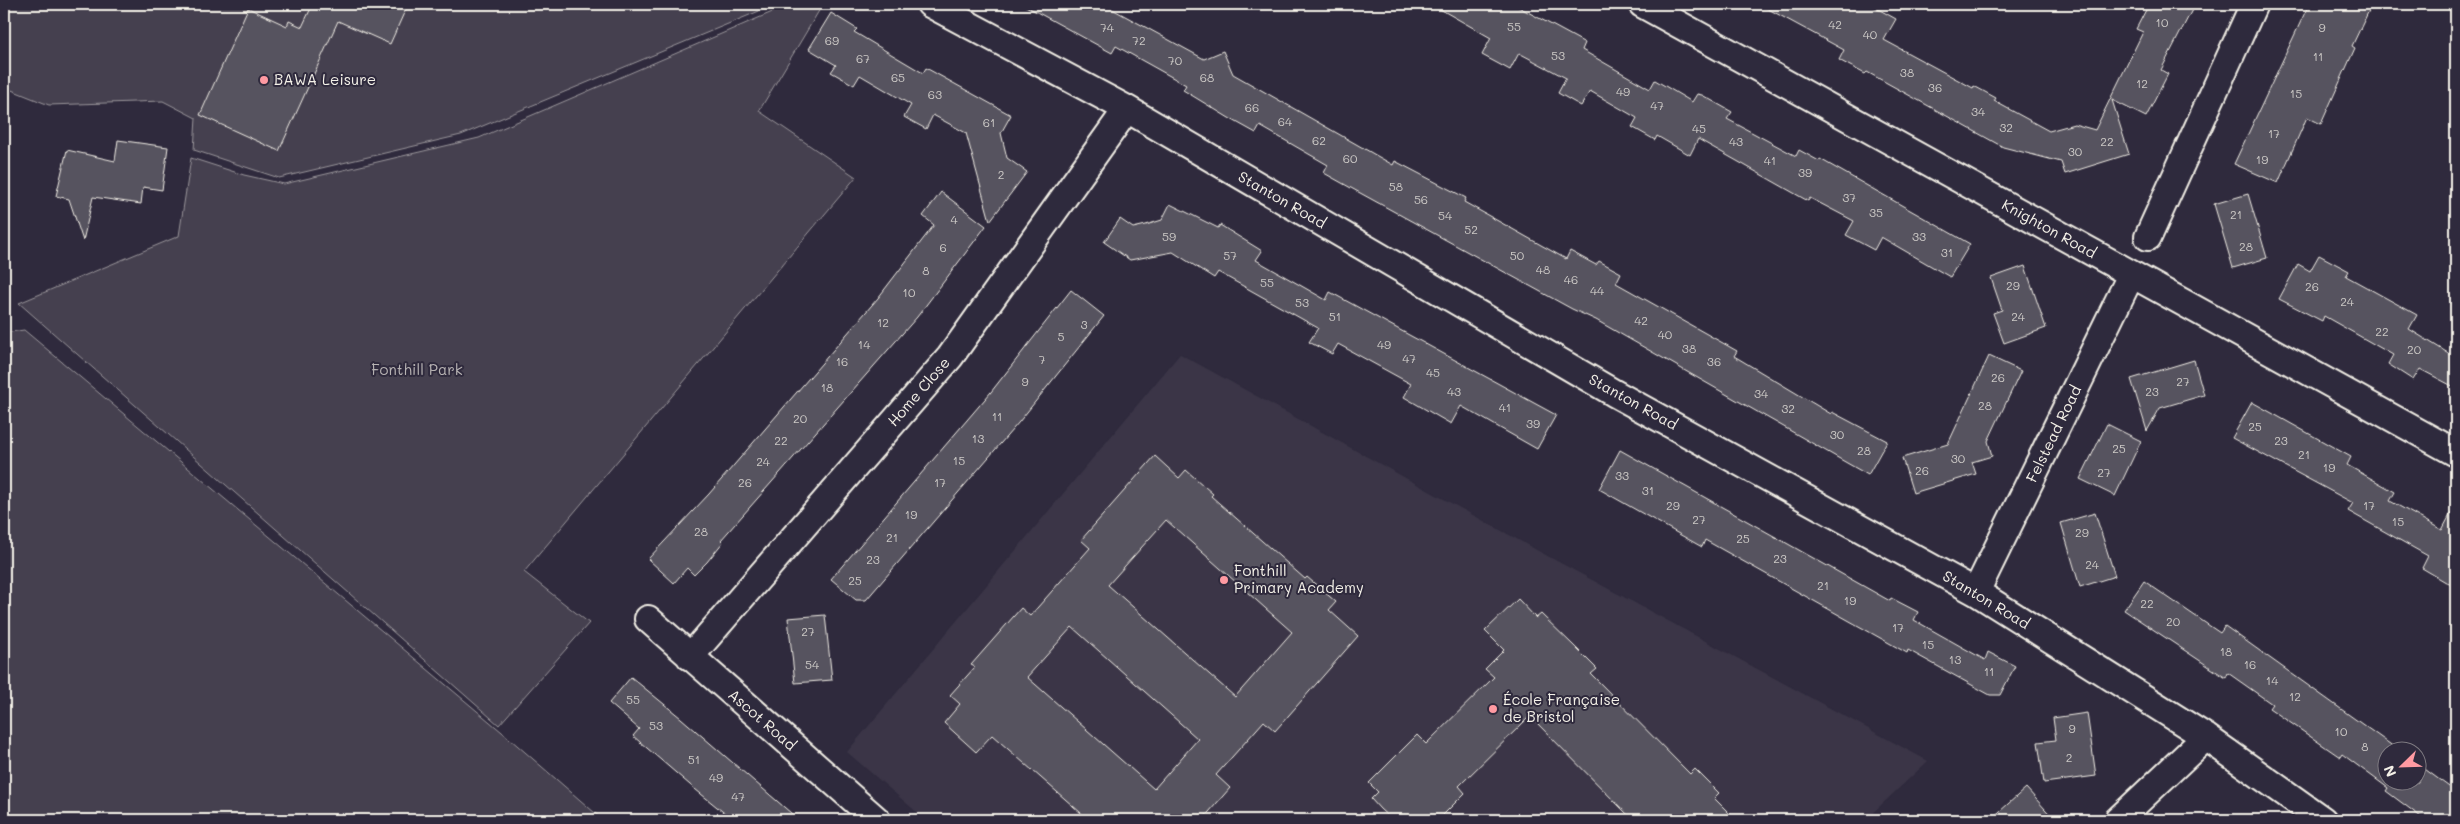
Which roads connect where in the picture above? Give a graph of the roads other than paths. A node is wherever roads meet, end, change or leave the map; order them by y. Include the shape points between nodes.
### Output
1 (930, 4) edge
2 (1642, 4) edge
3 (2254, 4) edge
4 (1126, 109) junction
5 (2148, 237) dead end
6 (2131, 275) junction
7 (2456, 453) edge
8 (1976, 592) junction
9 (648, 619) dead end
10 (690, 657) junction
11 (2206, 737) junction
12 (877, 820) edge
13 (2118, 820) edge
14 (2323, 820) edge

1 - 4 street, Stanton Road
2 - 6 street, Knighton Road
3 - 5 street
4 - 8 street, Stanton Road via 1614,393
4 - 10 street, Home Close via 950,357
6 - 7 street, Knighton Road
6 - 8 street, Felstead Road
8 - 11 street, Stanton Road
9 - 10 street, Ascot Road
10 - 12 street, Ascot Road
11 - 13 street
11 - 14 street, Stanton Road

